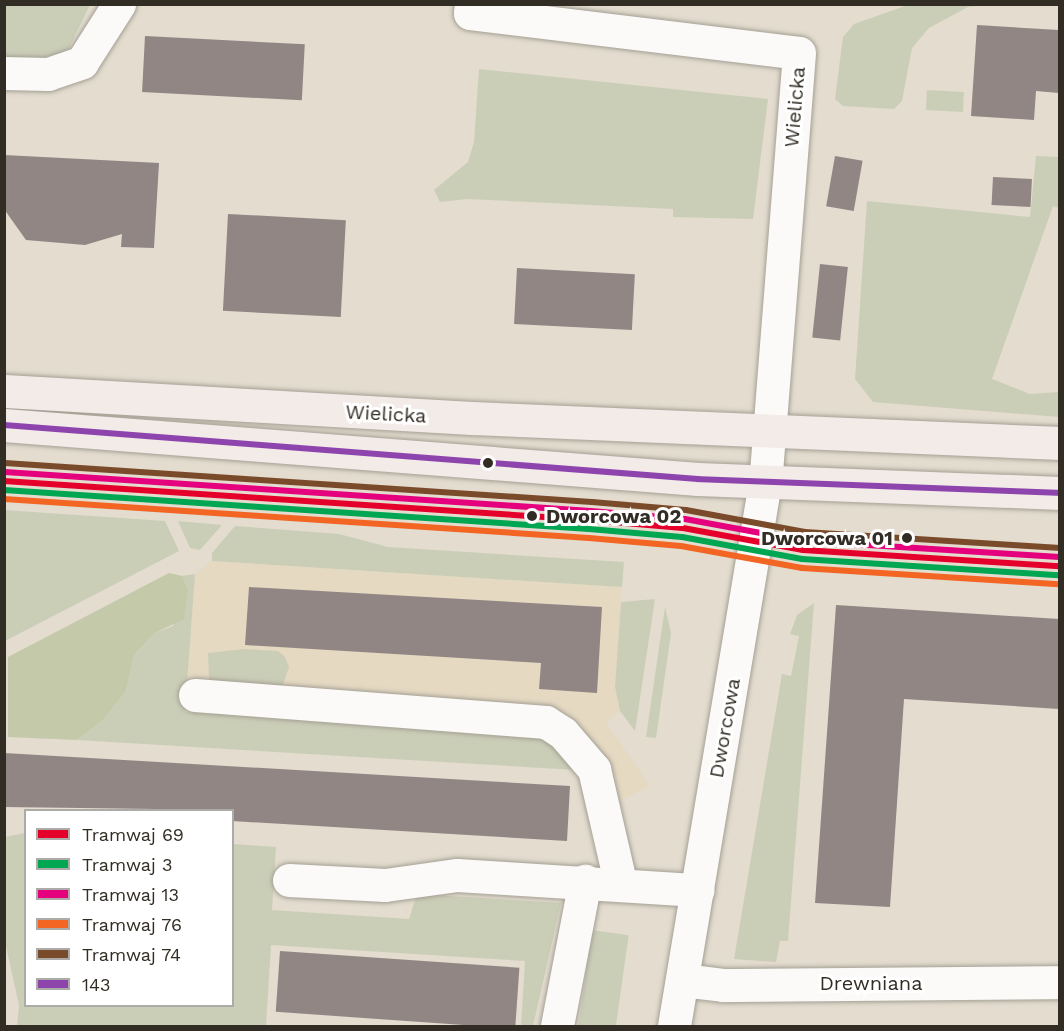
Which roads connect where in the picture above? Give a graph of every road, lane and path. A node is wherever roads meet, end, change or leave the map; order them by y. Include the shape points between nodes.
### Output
1 (119, 4) edge
2 (471, 4) edge
3 (4, 73) edge
4 (4, 390) edge
5 (4, 425) edge
6 (767, 429) junction
7 (1059, 443) edge
8 (765, 482) junction
9 (1059, 493) edge
10 (195, 695) dead end
11 (288, 880) dead end
12 (585, 881) junction
13 (620, 882) junction
14 (698, 891) junction
15 (682, 980) junction
16 (1059, 982) edge
17 (557, 1026) edge
18 (674, 1026) edge

1 - 3 street via 82,62 48,74
2 - 6 street, Wielicka via 470,13 799,53
4 - 6 main road, Wielicka via 472,418
5 - 8 main road, Wielicka
6 - 7 main road, Wielicka
6 - 8 street, Dworcowa
8 - 9 main road, Wielicka
8 - 14 street, Dworcowa
10 - 13 street via 546,722 563,733 594,769
11 - 12 street via 385,885 457,875
12 - 13 street
12 - 17 street
13 - 14 street
14 - 15 street, Dworcowa
15 - 16 street, Drewniana via 723,985
15 - 18 street, Dworcowa

